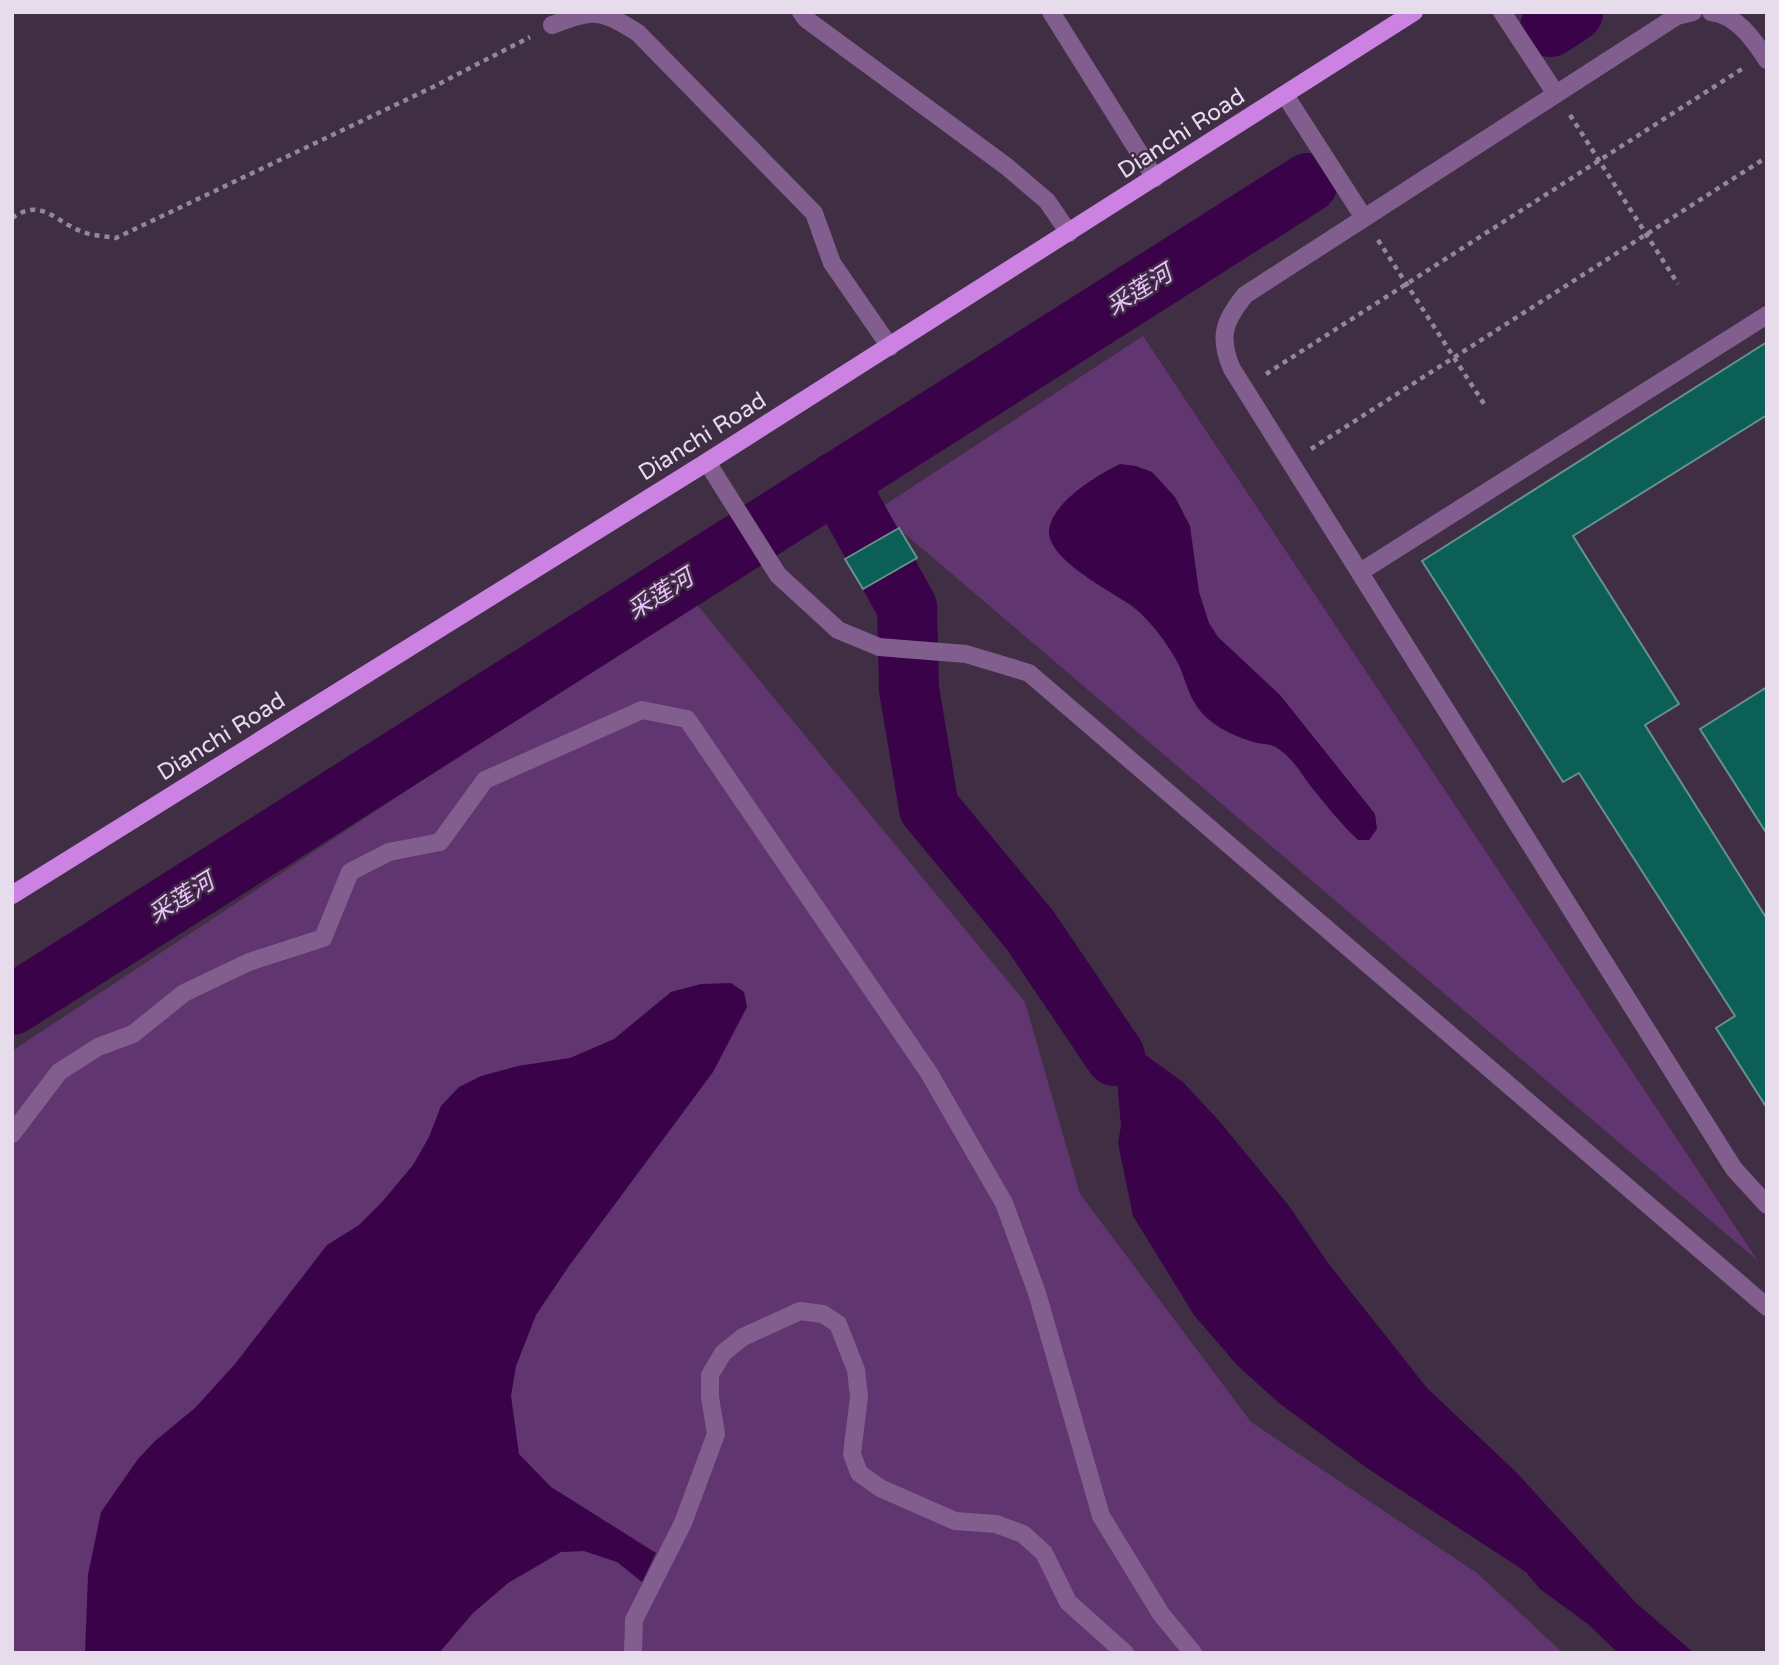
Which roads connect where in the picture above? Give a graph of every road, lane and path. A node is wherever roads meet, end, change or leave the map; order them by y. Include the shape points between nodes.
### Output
1 (801, 12) edge
2 (1051, 12) edge
3 (1414, 12) edge
4 (1502, 12) edge
5 (1693, 12) edge
6 (1711, 12) edge
7 (552, 25) joint
8 (1765, 58) edge
9 (1556, 94) junction
10 (1285, 95) junction
11 (1767, 157) edge
12 (1599, 161) junction
13 (1155, 178) junction
14 (12, 218) edge
15 (1364, 218) junction
16 (1069, 233) junction
17 (1647, 234) junction
18 (1407, 284) junction
19 (1678, 284) dead end
20 (1767, 315) edge
21 (890, 347) junction
22 (1454, 358) junction
23 (1244, 388) junction
24 (1486, 407) dead end
25 (707, 462) junction
26 (1290, 462) junction
27 (1360, 572) junction
28 (12, 895) edge
29 (12, 1134) edge
30 (1767, 1205) edge
31 (1767, 1307) edge
32 (632, 1653) edge
33 (1125, 1653) edge
34 (1193, 1653) edge

1 - 16 lane via 1006,166 1047,201
2 - 13 lane
3 - 10 main road, Dianchi Road
4 - 9 lane
5 - 9 lane via 1677,16
6 - 8 lane via 1735,21
7 - 14 path via 116,238 83,233 40,209 24,210
7 - 21 lane via 594,12 611,16 638,33 814,213 832,264
8 - 12 path
9 - 12 path
9 - 15 lane
10 - 13 main road, Dianchi Road
10 - 15 lane
11 - 17 path
12 - 17 path
12 - 18 path
13 - 16 main road, Dianchi Road
15 - 18 path
15 - 23 lane via 1245,295 1233,310 1223,341
16 - 21 main road, Dianchi Road
17 - 19 path
17 - 22 path
18 - 22 path
18 - 23 path
20 - 27 lane
21 - 25 main road, Dianchi Road
22 - 24 path
22 - 26 path
23 - 26 lane
25 - 28 main road, Dianchi Road
25 - 31 lane via 778,575 838,630 880,647 966,654 1030,673
26 - 27 lane
27 - 30 lane via 1734,1169
29 - 34 lane via 59,1072 99,1047 133,1034 184,993 249,962 323,938 350,873 389,852 440,842 485,780 642,710 687,719 929,1073 1004,1203 1037,1293 1101,1516 1161,1614
32 - 33 lane via 634,1620 683,1523 716,1434 710,1374 723,1353 743,1337 800,1311 823,1314 838,1324 856,1370 859,1397 852,1454 859,1473 880,1488 956,1521 996,1524 1023,1534 1044,1553 1068,1602

